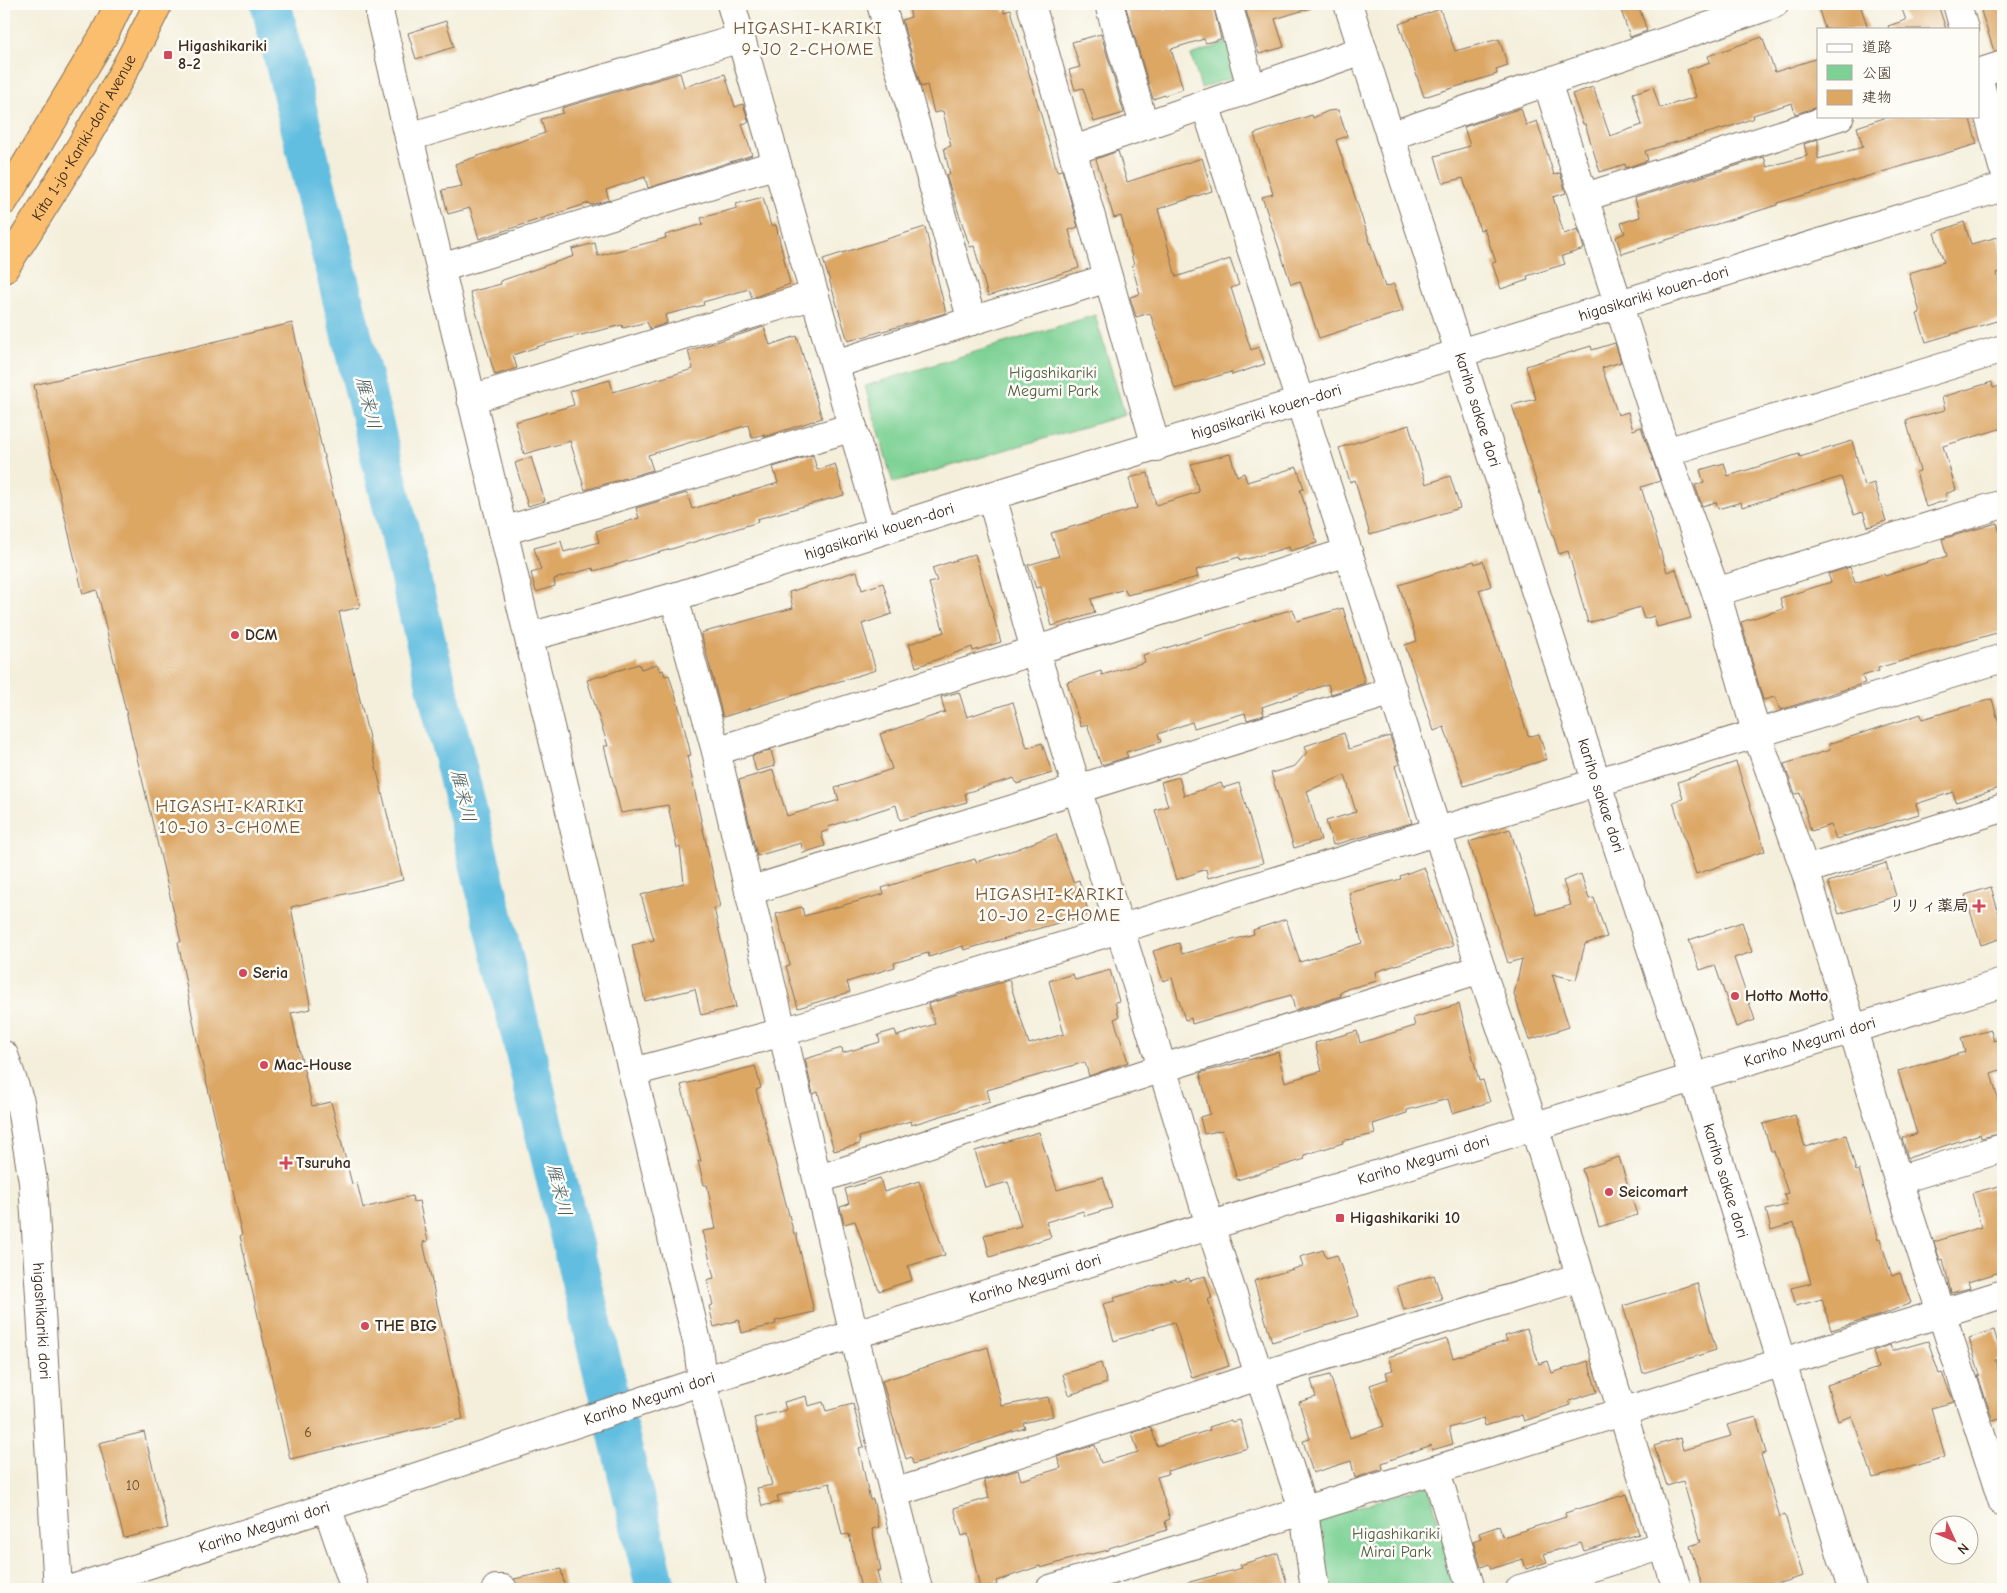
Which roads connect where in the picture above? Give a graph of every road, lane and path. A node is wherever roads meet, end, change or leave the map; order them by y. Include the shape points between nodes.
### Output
1 (119, 4) edge
2 (158, 4) edge
3 (380, 4) edge
4 (731, 4) edge
5 (882, 4) edge
6 (1031, 4) edge
7 (1109, 4) edge
8 (1228, 4) edge
9 (1348, 4) edge
10 (1774, 4) edge
11 (1957, 4) edge
12 (1964, 28) edge
13 (741, 38) junction
14 (1363, 50) junction
15 (2003, 65) edge
16 (1980, 74) edge
17 (1547, 82) junction
18 (1980, 82) edge
19 (1251, 87) junction
20 (1205, 104) junction
21 (1834, 118) edge
22 (1144, 125) junction
23 (1390, 136) junction
24 (409, 137) junction
25 (1074, 150) junction
26 (777, 164) junction
27 (2003, 167) edge
28 (2003, 187) edge
29 (1585, 197) junction
30 (4, 201) edge
31 (441, 268) junction
32 (4, 269) edge
33 (1108, 278) junction
34 (815, 295) junction
35 (1619, 304) junction
36 (972, 321) junction
37 (2003, 349) edge
38 (1461, 353) junction
39 (834, 364) junction
40 (471, 399) junction
41 (1300, 402) junction
42 (853, 426) junction
43 (1156, 447) junction
44 (1666, 452) junction
45 (991, 496) junction
46 (2003, 504) edge
47 (882, 530) junction
48 (503, 531) junction
49 (1348, 552) junction
50 (1716, 592) junction
51 (674, 597) junction
52 (529, 637) junction
53 (1035, 650) junction
54 (2003, 658) edge
55 (1393, 692) junction
56 (1756, 732) junction
57 (716, 751) junction
58 (1597, 784) junction
59 (1077, 789) junction
60 (2003, 808) edge
61 (1438, 831) junction
62 (1805, 870) junction
63 (749, 891) junction
64 (1120, 928) junction
65 (1482, 969) junction
66 (2003, 983) edge
67 (1852, 1028) junction
68 (783, 1032) junction
69 (4, 1055) edge
70 (1163, 1068) junction
71 (633, 1072) junction
72 (1693, 1076) junction
73 (1534, 1126) junction
74 (2003, 1148) edge
75 (818, 1179) junction
76 (1898, 1180) junction
77 (1210, 1225) junction
78 (1580, 1278) junction
79 (2003, 1294) edge
80 (1940, 1313) junction
81 (854, 1336) junction
82 (1782, 1361) junction
83 (1259, 1376) junction
84 (702, 1381) junction
85 (1623, 1412) junction
86 (1994, 1441) edge
87 (1436, 1471) junction
88 (894, 1493) junction
89 (2003, 1503) edge
90 (326, 1507) junction
91 (1304, 1512) junction
92 (1664, 1545) junction
93 (58, 1589) edge
94 (72, 1589) edge
95 (355, 1589) edge
96 (496, 1589) edge
97 (503, 1589) edge
98 (754, 1589) edge
99 (918, 1589) edge
100 (1050, 1589) edge
101 (1315, 1589) edge
102 (1471, 1589) edge
103 (1520, 1589) edge
104 (1677, 1589) edge
105 (1852, 1589) edge

1 - 30 highway via 104,35
2 - 32 highway, Kita 1-jo･Kariki-dori Avenue via 132,60
3 - 24 street via 380,16
4 - 13 street
5 - 36 street
6 - 25 street
7 - 22 street
8 - 19 street
9 - 14 street, kariho sakae dori
10 - 17 street
11 - 12 street
13 - 24 street
13 - 26 street
14 - 19 street
14 - 23 street, kariho sakae dori
15 - 16 street
17 - 23 street
17 - 29 street
18 - 27 street
19 - 20 street
20 - 22 street
20 - 41 street
21 - 29 street
22 - 25 street
23 - 38 street, kariho sakae dori
24 - 31 street
25 - 33 street
26 - 31 street
26 - 34 street
28 - 35 street, higasikariki kouen-dori
29 - 35 street
31 - 40 street
33 - 36 street
33 - 43 street
34 - 39 street
34 - 40 street
35 - 38 street, higasikariki kouen-dori
35 - 44 street
36 - 39 street
37 - 44 street
38 - 41 street, higasikariki kouen-dori
38 - 58 street, kariho sakae dori
39 - 42 street
40 - 48 street
41 - 43 street, higasikariki kouen-dori
41 - 49 street
42 - 47 street
42 - 48 street
43 - 45 street, higasikariki kouen-dori
44 - 50 street
45 - 47 street, higasikariki kouen-dori
45 - 53 street
46 - 50 street
47 - 51 street, higasikariki kouen-dori
48 - 52 street
49 - 53 street
49 - 55 street
50 - 56 street
51 - 52 street, higasikariki kouen-dori
51 - 57 street
52 - 71 street
53 - 57 street
53 - 59 street
54 - 56 street
55 - 59 street
55 - 61 street
56 - 58 street
56 - 62 street
57 - 63 street
58 - 61 street
58 - 72 street, kariho sakae dori
59 - 63 street
59 - 64 street
60 - 62 street
61 - 64 street
61 - 65 street
62 - 67 street
63 - 68 street
64 - 68 street
64 - 70 street
65 - 70 street
65 - 73 street
66 - 67 street, Kariho Megumi dori
67 - 72 street, Kariho Megumi dori
67 - 76 street
68 - 71 street
68 - 75 street
69 - 93 street, higashikariki dori via 20,1102 32,1182
70 - 75 street
70 - 77 street
71 - 84 street via 698,1346
72 - 73 street, Kariho Megumi dori
72 - 82 street, kariho sakae dori
73 - 77 street, Kariho Megumi dori
73 - 78 street
74 - 76 street
75 - 81 street
76 - 80 street
77 - 81 street, Kariho Megumi dori
77 - 83 street
78 - 83 street
78 - 85 street
79 - 80 street
80 - 82 street
80 - 86 street
81 - 84 street, Kariho Megumi dori
81 - 88 street
82 - 85 street
82 - 105 street, kariho sakae dori
83 - 88 street
83 - 91 street
84 - 90 street, Kariho Megumi dori
84 - 98 street
85 - 87 street
85 - 92 street
86 - 89 street
87 - 91 street
87 - 102 street
88 - 99 street
90 - 94 street, Kariho Megumi dori
90 - 95 street
91 - 100 street
91 - 101 street
92 - 103 street
92 - 104 street
96 - 97 street

